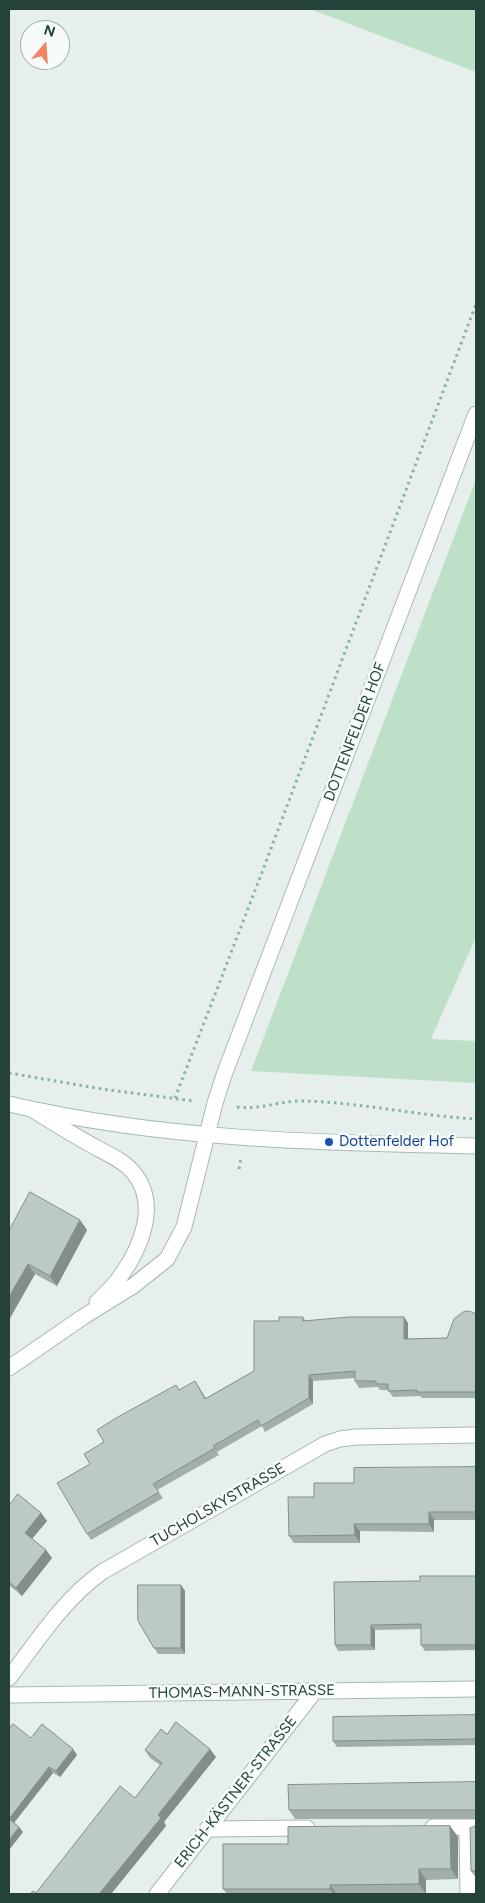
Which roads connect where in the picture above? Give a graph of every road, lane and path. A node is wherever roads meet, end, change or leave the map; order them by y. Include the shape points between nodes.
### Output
1 (476, 304) edge
2 (476, 414) edge
3 (9, 1073) edge
4 (9, 1104) edge
5 (246, 1108) dead end
6 (31, 1109) junction
7 (476, 1119) edge
8 (207, 1135) junction
9 (476, 1146) edge
10 (83, 1317) junction
11 (9, 1368) edge
12 (476, 1435) edge
13 (9, 1678) edge
14 (476, 1689) edge
15 (315, 1690) junction
16 (9, 1695) edge
17 (472, 1827) edge
18 (317, 1828) edge
19 (417, 1828) edge
20 (207, 1829) junction
21 (157, 1894) edge
22 (468, 1894) edge

1 - 3 path via 175,1098
2 - 8 street, DOTTENFELDER HOF via 224,1075
4 - 6 street
5 - 7 path via 299,1101
6 - 8 street via 115,1124
6 - 10 street via 117,1159 133,1172 145,1192 144,1229 136,1252 119,1279
8 - 9 street
8 - 10 street, DOTTENFELDER HOF via 184,1227 167,1259 133,1286
10 - 11 street
12 - 13 street, TUCHOLSKYSTRASSE via 356,1437 325,1444 82,1586
14 - 15 street, THOMAS-MANN-STRASSE
15 - 16 street, THOMAS-MANN-STRASSE
15 - 20 street, ERICH-KÄSTNER-STRASSE
17 - 19 street
17 - 22 street
18 - 20 street
20 - 21 street, ERICH-KÄSTNER-STRASSE

